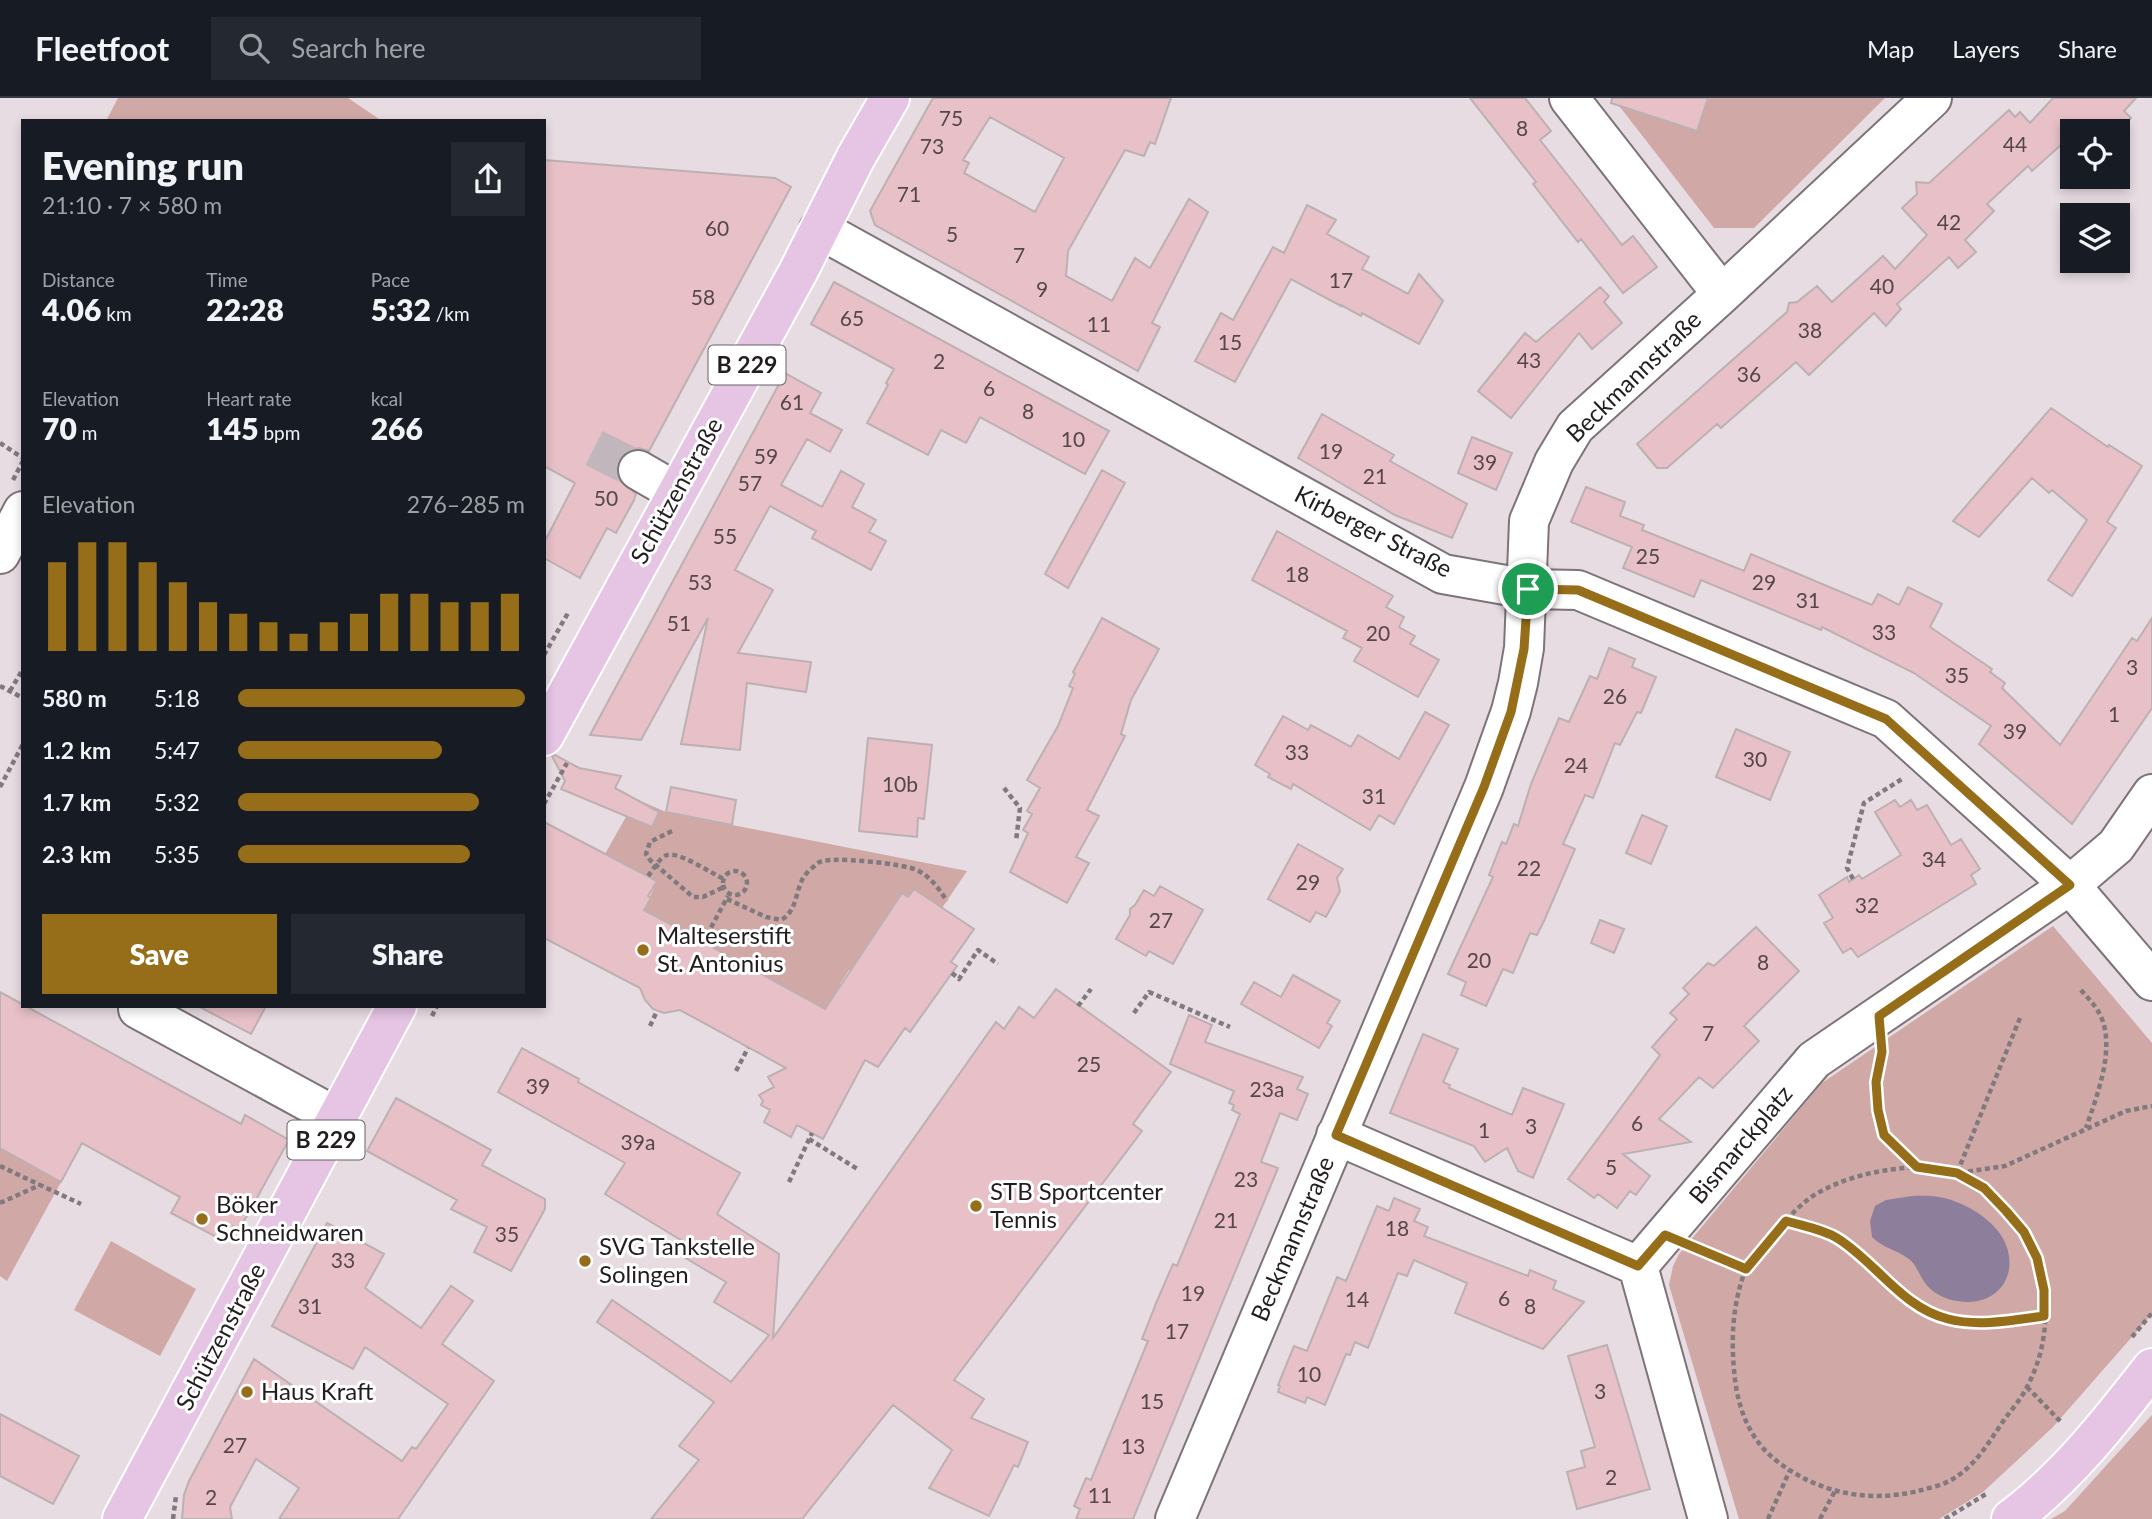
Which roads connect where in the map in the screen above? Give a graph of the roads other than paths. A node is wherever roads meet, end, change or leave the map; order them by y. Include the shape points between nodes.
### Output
1 (890, 98) edge
2 (1569, 98) edge
3 (1932, 98) edge
4 (819, 229) junction
5 (1722, 294) junction
6 (638, 470) tunnel mouth
7 (676, 492) junction
8 (21, 515) edge
9 (0, 554) edge
10 (1528, 589) junction
11 (546, 732) edge
12 (2152, 794) edge
13 (2070, 885) junction
14 (2152, 981) edge
15 (138, 1008) edge
16 (396, 1008) edge
17 (338, 1118) junction
18 (1336, 1135) junction
19 (1638, 1266) junction
20 (2140, 1356) edge
21 (2002, 1504) edge
22 (122, 1519) edge
23 (1175, 1519) edge
24 (1708, 1519) edge

1 - 4 main road, Schützenstraße / B 229
2 - 5 street
3 - 5 street, Beckmannstraße
4 - 7 main road, Schützenstraße / B 229
4 - 10 street, Kirberger Straße via 1443,574
5 - 10 street, Beckmannstraße via 1575,426 1530,521
6 - 7 street
7 - 11 main road, Schützenstraße / B 229
8 - 9 street
10 - 13 street, Kirberger Straße via 1578,590 1886,719
10 - 18 street, Beckmannstraße via 1524,649 1511,712 1484,787
12 - 13 street, Bismarckplatz via 2116,846
13 - 14 street, Kirberger Straße
13 - 19 street, Bismarckplatz via 1814,1060
15 - 17 street
16 - 17 main road, Schützenstraße / B 229
17 - 22 main road, Schützenstraße / B 229
18 - 19 street
18 - 23 street, Beckmannstraße
19 - 24 street
20 - 21 main road via 2114,1416 2045,1492

